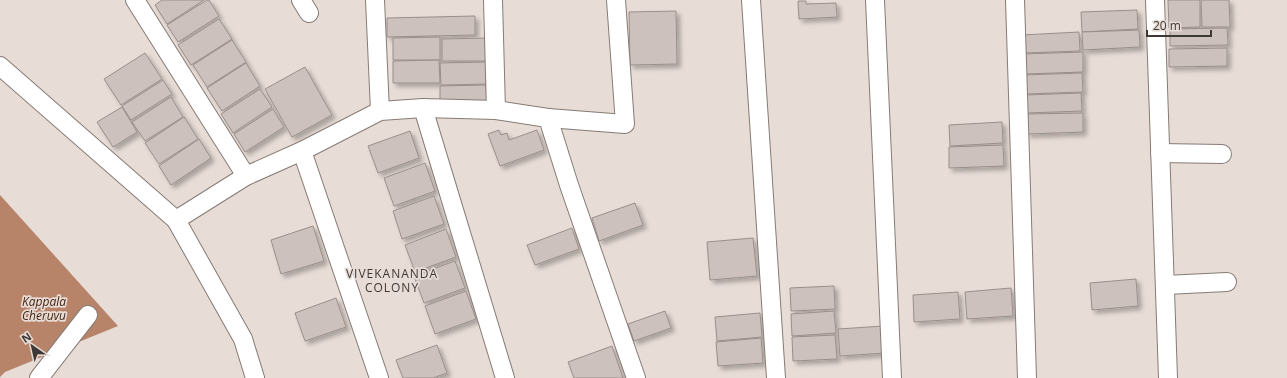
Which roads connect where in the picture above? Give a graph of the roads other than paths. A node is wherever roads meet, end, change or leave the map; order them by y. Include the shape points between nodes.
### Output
1 (134, 0) edge
2 (375, 0) edge
3 (493, 0) edge
4 (616, 0) edge
5 (751, 0) edge
6 (875, 0) edge
7 (1015, 0) edge
8 (1154, 0) edge
9 (0, 66) edge
10 (423, 108) junction
11 (496, 110) junction
12 (380, 111) junction
13 (548, 118) junction
14 (302, 151) junction
15 (1160, 153) junction
16 (1222, 154) dead end
17 (246, 176) junction
18 (176, 220) junction
19 (1227, 282) dead end
20 (1164, 285) junction
21 (88, 315) dead end
22 (38, 378) edge
23 (255, 378) edge
24 (379, 378) edge
25 (505, 378) edge
26 (636, 378) edge
27 (776, 378) edge
28 (892, 378) edge
29 (1027, 378) edge
30 (1168, 378) edge

1 - 17 street
2 - 12 street
3 - 11 street
4 - 13 street via 625,124
5 - 27 street
6 - 28 street
7 - 29 street
8 - 15 street
9 - 18 street
10 - 11 street
10 - 12 street
10 - 25 street
11 - 13 street
12 - 14 street
13 - 26 street
14 - 17 street
14 - 24 street
15 - 16 street
15 - 20 street
17 - 18 street
18 - 23 street via 243,339
19 - 20 street
20 - 30 street
21 - 22 street

